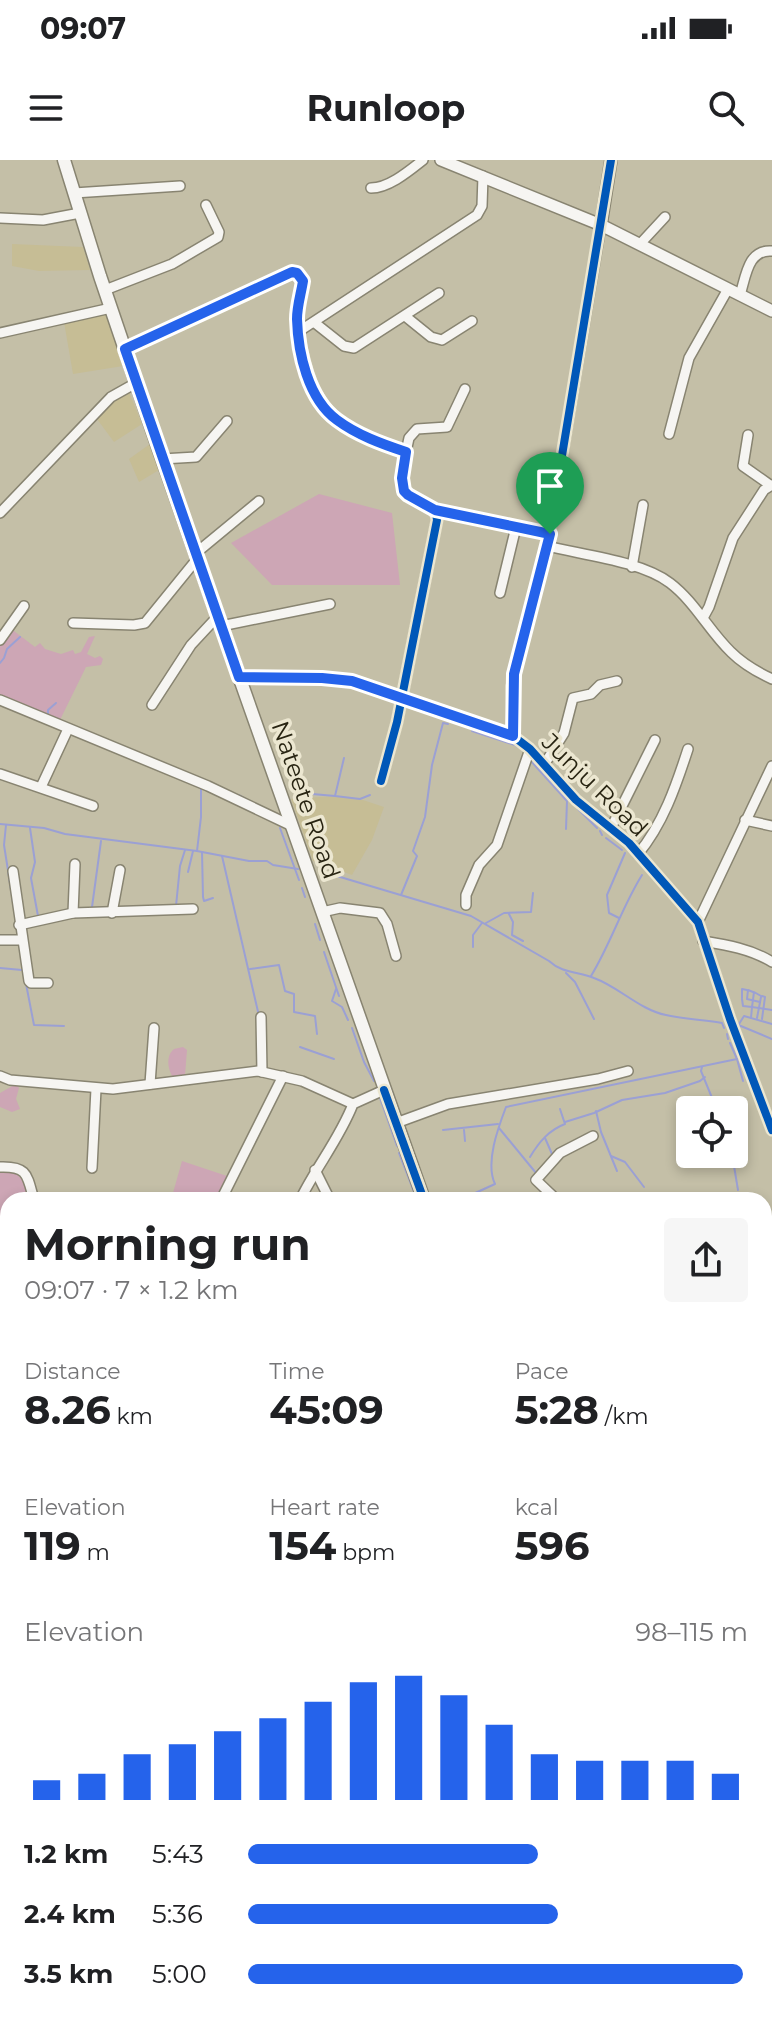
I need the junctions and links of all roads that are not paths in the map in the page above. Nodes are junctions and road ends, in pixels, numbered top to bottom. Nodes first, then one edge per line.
1 (64, 160) edge
2 (423, 160) edge
3 (441, 160) edge
4 (611, 160) edge
5 (483, 176) junction
6 (180, 186) dead end
7 (371, 188) dead end
8 (74, 193) junction
9 (206, 205) dead end
10 (80, 213) junction
11 (665, 217) dead end
12 (0, 218) edge
13 (601, 225) junction
14 (640, 244) junction
15 (772, 251) edge
16 (728, 289) junction
17 (105, 290) junction
18 (439, 293) dead end
19 (740, 295) junction
20 (111, 308) junction
21 (772, 311) edge
22 (405, 316) junction
23 (472, 321) dead end
24 (315, 323) junction
25 (298, 332) junction
26 (0, 333) edge
27 (125, 349) junction
28 (136, 383) junction
29 (465, 389) dead end
30 (227, 421) dead end
31 (669, 434) dead end
32 (748, 435) dead end
33 (406, 452) junction
34 (162, 459) junction
35 (771, 485) edge
36 (259, 501) dead end
37 (643, 505) dead end
38 (435, 510) junction
39 (0, 513) edge
40 (516, 527) junction
41 (550, 534) junction
42 (547, 546) junction
43 (196, 556) junction
44 (632, 567) junction
45 (500, 593) dead end
46 (330, 604) dead end
47 (24, 606) dead end
48 (703, 618) junction
49 (219, 621) junction
50 (73, 623) dead end
51 (0, 640) edge
52 (239, 677) junction
53 (772, 679) edge
54 (617, 681) dead end
55 (0, 700) edge
56 (400, 700) junction
57 (152, 705) dead end
58 (68, 729) junction
59 (513, 736) junction
60 (655, 740) dead end
61 (530, 749) junction
62 (688, 749) dead end
63 (544, 765) junction
64 (772, 766) edge
65 (0, 774) edge
66 (381, 781) dead end
67 (41, 787) junction
68 (93, 806) dead end
69 (745, 820) junction
70 (292, 826) junction
71 (612, 826) junction
72 (772, 826) edge
73 (638, 854) junction
74 (75, 864) dead end
75 (120, 870) dead end
76 (13, 871) dead end
77 (466, 905) dead end
78 (193, 909) dead end
79 (322, 912) junction
80 (73, 913) junction
81 (112, 913) junction
82 (698, 922) junction
83 (19, 925) junction
84 (0, 940) edge
85 (22, 940) junction
86 (703, 941) junction
87 (396, 956) dead end
88 (772, 962) edge
89 (48, 983) dead end
90 (261, 1017) dead end
91 (154, 1028) dead end
92 (628, 1071) dead end
93 (262, 1072) junction
94 (0, 1076) edge
95 (283, 1076) junction
96 (150, 1084) junction
97 (96, 1089) junction
98 (384, 1090) junction
99 (353, 1104) junction
100 (396, 1123) junction
101 (772, 1130) edge
102 (593, 1136) dead end
103 (0, 1167) edge
104 (92, 1168) dead end
105 (315, 1170) junction
106 (31, 1192) edge
107 (225, 1192) edge
108 (304, 1192) edge
109 (326, 1192) edge
110 (421, 1192) edge
111 (549, 1192) edge

1 - 8 main road, Nateete Road
2 - 7 street
3 - 5 street
4 - 13 street, Junju Road
5 - 13 street
5 - 24 street
6 - 8 street
8 - 10 main road, Nateete Road
9 - 17 street
10 - 12 street
10 - 17 main road, Nateete Road
11 - 14 street
13 - 14 street
13 - 41 street, Junju Road
14 - 16 street
15 - 19 street
16 - 19 street
16 - 31 street
17 - 20 main road, Nateete Road
18 - 22 street
19 - 21 street
20 - 26 street
20 - 27 main road, Nateete Road
22 - 23 street
22 - 24 street
24 - 25 street
25 - 27 street
25 - 33 street
27 - 28 main road, Nateete Road
28 - 34 main road, Nateete Road
28 - 39 street
29 - 33 street
30 - 34 street
32 - 35 street
33 - 38 street
34 - 43 main road, Nateete Road
35 - 48 street
36 - 43 street
37 - 44 street
38 - 40 street
38 - 56 street
40 - 41 street
40 - 45 street
41 - 42 street, Junju Road
42 - 44 street
42 - 59 street, Junju Road
43 - 49 main road, Nateete Road
43 - 50 street
44 - 48 street
46 - 49 street
47 - 51 street
48 - 53 street
49 - 52 main road, Nateete Road
49 - 57 street
52 - 56 street
52 - 70 main road, Nateete Road
54 - 63 street
55 - 58 street
56 - 59 street
56 - 66 street
58 - 67 street
58 - 70 street
59 - 61 street, Junju Road
60 - 71 street
61 - 63 street, Junju Road
61 - 77 street
62 - 73 street
63 - 71 street, Junju Road
64 - 69 street
65 - 67 street
67 - 68 street
69 - 72 street
69 - 82 street
70 - 79 main road, Nateete Road
71 - 73 street, Junju Road
73 - 82 street, Junju Road
74 - 80 street
75 - 81 street
76 - 83 street
78 - 81 street
79 - 87 street
79 - 98 main road, Nateete Road
80 - 81 street
80 - 83 street
82 - 86 street, Junju Road
83 - 85 street
84 - 85 street
85 - 89 street
86 - 88 street
86 - 101 street, Junju Road
90 - 93 street
91 - 96 street
92 - 100 street
93 - 95 street
93 - 96 street
94 - 97 street
95 - 99 street
95 - 107 street
96 - 97 street
97 - 104 street
98 - 99 street
98 - 100 main road, Nateete Road
99 - 105 street
100 - 110 main road, Nateete Road
102 - 111 street
103 - 106 street
105 - 108 street
105 - 109 street

